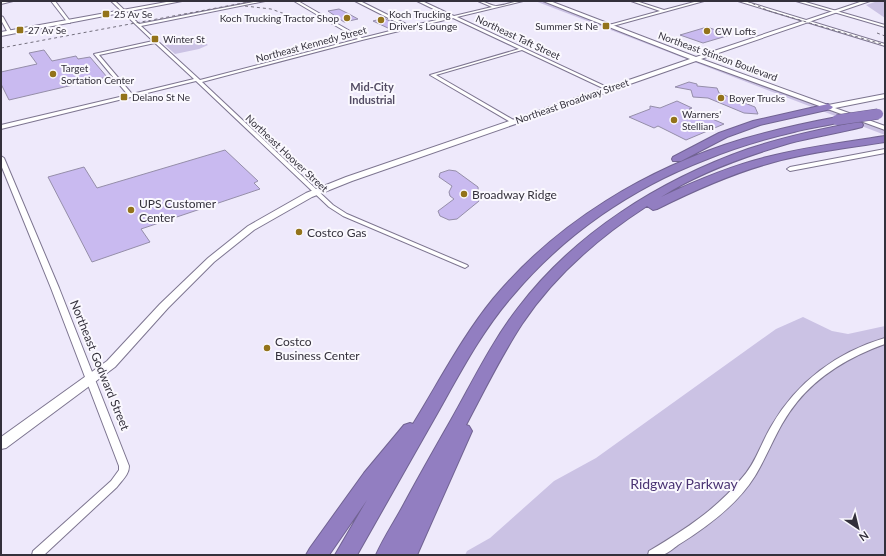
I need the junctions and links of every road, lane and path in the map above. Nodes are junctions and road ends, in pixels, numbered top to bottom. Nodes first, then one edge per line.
1 (11, 1) edge
2 (53, 1) edge
3 (113, 1) edge
4 (176, 1) edge
5 (263, 1) edge
6 (296, 1) edge
7 (357, 1) edge
8 (419, 1) edge
9 (480, 1) edge
10 (522, 1) edge
11 (545, 1) edge
12 (553, 1) edge
13 (633, 1) edge
14 (702, 1) edge
15 (740, 1) edge
16 (798, 1) edge
17 (868, 1) edge
18 (1, 3) edge
19 (496, 7) junction
20 (124, 12) junction
21 (664, 12) junction
22 (836, 12) junction
23 (1, 17) edge
24 (454, 17) junction
25 (807, 21) junction
26 (69, 22) junction
27 (613, 25) junction
28 (138, 26) junction
29 (885, 26) edge
30 (410, 28) junction
31 (10, 33) junction
32 (1, 34) edge
33 (361, 39) junction
34 (155, 42) junction
35 (885, 45) edge
36 (523, 49) junction
37 (698, 58) junction
38 (197, 81) junction
39 (609, 89) junction
40 (130, 96) junction
41 (885, 96) edge
42 (833, 106) junction
43 (883, 118) edge
44 (514, 122) junction
45 (1, 127) edge
46 (885, 128) edge
47 (885, 139) edge
48 (885, 151) edge
49 (1, 158) edge
50 (790, 169) dead end
51 (637, 187) junction
52 (316, 192) junction
53 (595, 238) junction
54 (465, 266) dead end
55 (512, 328) junction
56 (885, 341) edge
57 (91, 380) junction
58 (443, 388) junction
59 (36, 418) junction
60 (1, 437) edge
61 (1, 444) edge
62 (37, 555) edge
63 (316, 555) edge
64 (346, 555) edge
65 (387, 555) edge
66 (406, 555) edge
67 (653, 555) edge

1 - 18 street
2 - 26 street
3 - 20 street, Northeast Hoover Street
4 - 20 main road
5 - 28 street
6 - 33 street
7 - 30 street
8 - 24 street, Northeast Taft Street
9 - 19 street
10 - 19 street, Northeast Kennedy Street
11 - 27 main road, Northeast Stinson Boulevard
12 - 27 main road, Northeast Stinson Boulevard
13 - 21 street
14 - 21 street
15 - 25 street
16 - 22 street
17 - 22 main road, Northeast Broadway Street
19 - 24 street, Northeast Kennedy Street
20 - 26 main road
20 - 28 street, Northeast Hoover Street
21 - 27 street
22 - 25 main road, Northeast Broadway Street
22 - 29 street
23 - 31 street
24 - 30 street, Northeast Kennedy Street
24 - 36 street, Northeast Taft Street
25 - 35 street
25 - 37 main road, Northeast Broadway Street
26 - 31 main road
27 - 37 main road, Northeast Stinson Boulevard
28 - 34 street, Northeast Hoover Street
30 - 33 street, Northeast Kennedy Street
31 - 32 main road
33 - 38 street, Northeast Kennedy Street
34 - 38 street, Northeast Hoover Street
34 - 40 street
36 - 39 street, Northeast Taft Street
36 - 44 street
37 - 39 main road, Northeast Broadway Street
37 - 42 main road, Northeast Stinson Boulevard
37 - 42 main road, Northeast Stinson Boulevard
38 - 40 street, Northeast Kennedy Street
38 - 52 street, Northeast Hoover Street
39 - 44 main road, Northeast Broadway Street
40 - 45 street, Northeast Kennedy Street
41 - 42 main road
42 - 43 main road, Northeast Stinson Boulevard
42 - 46 main road, Northeast Stinson Boulevard
42 - 51 highway
43 - 51 highway, bridge
43 - 53 highway
44 - 52 main road, Northeast Broadway Street
47 - 53 highway
48 - 50 street
49 - 57 street, Northeast Godward Street
51 - 58 highway
52 - 54 street, Northeast Hoover Street
52 - 57 main road, Northeast Broadway Street
53 - 55 highway
55 - 65 highway
55 - 66 highway
56 - 67 street
57 - 59 main road, Northeast Broadway Street
57 - 62 street, Northeast Godward Street
58 - 63 highway
58 - 64 highway
59 - 60 main road, Northeast Broadway Street
59 - 61 main road, Northeast Broadway Street

